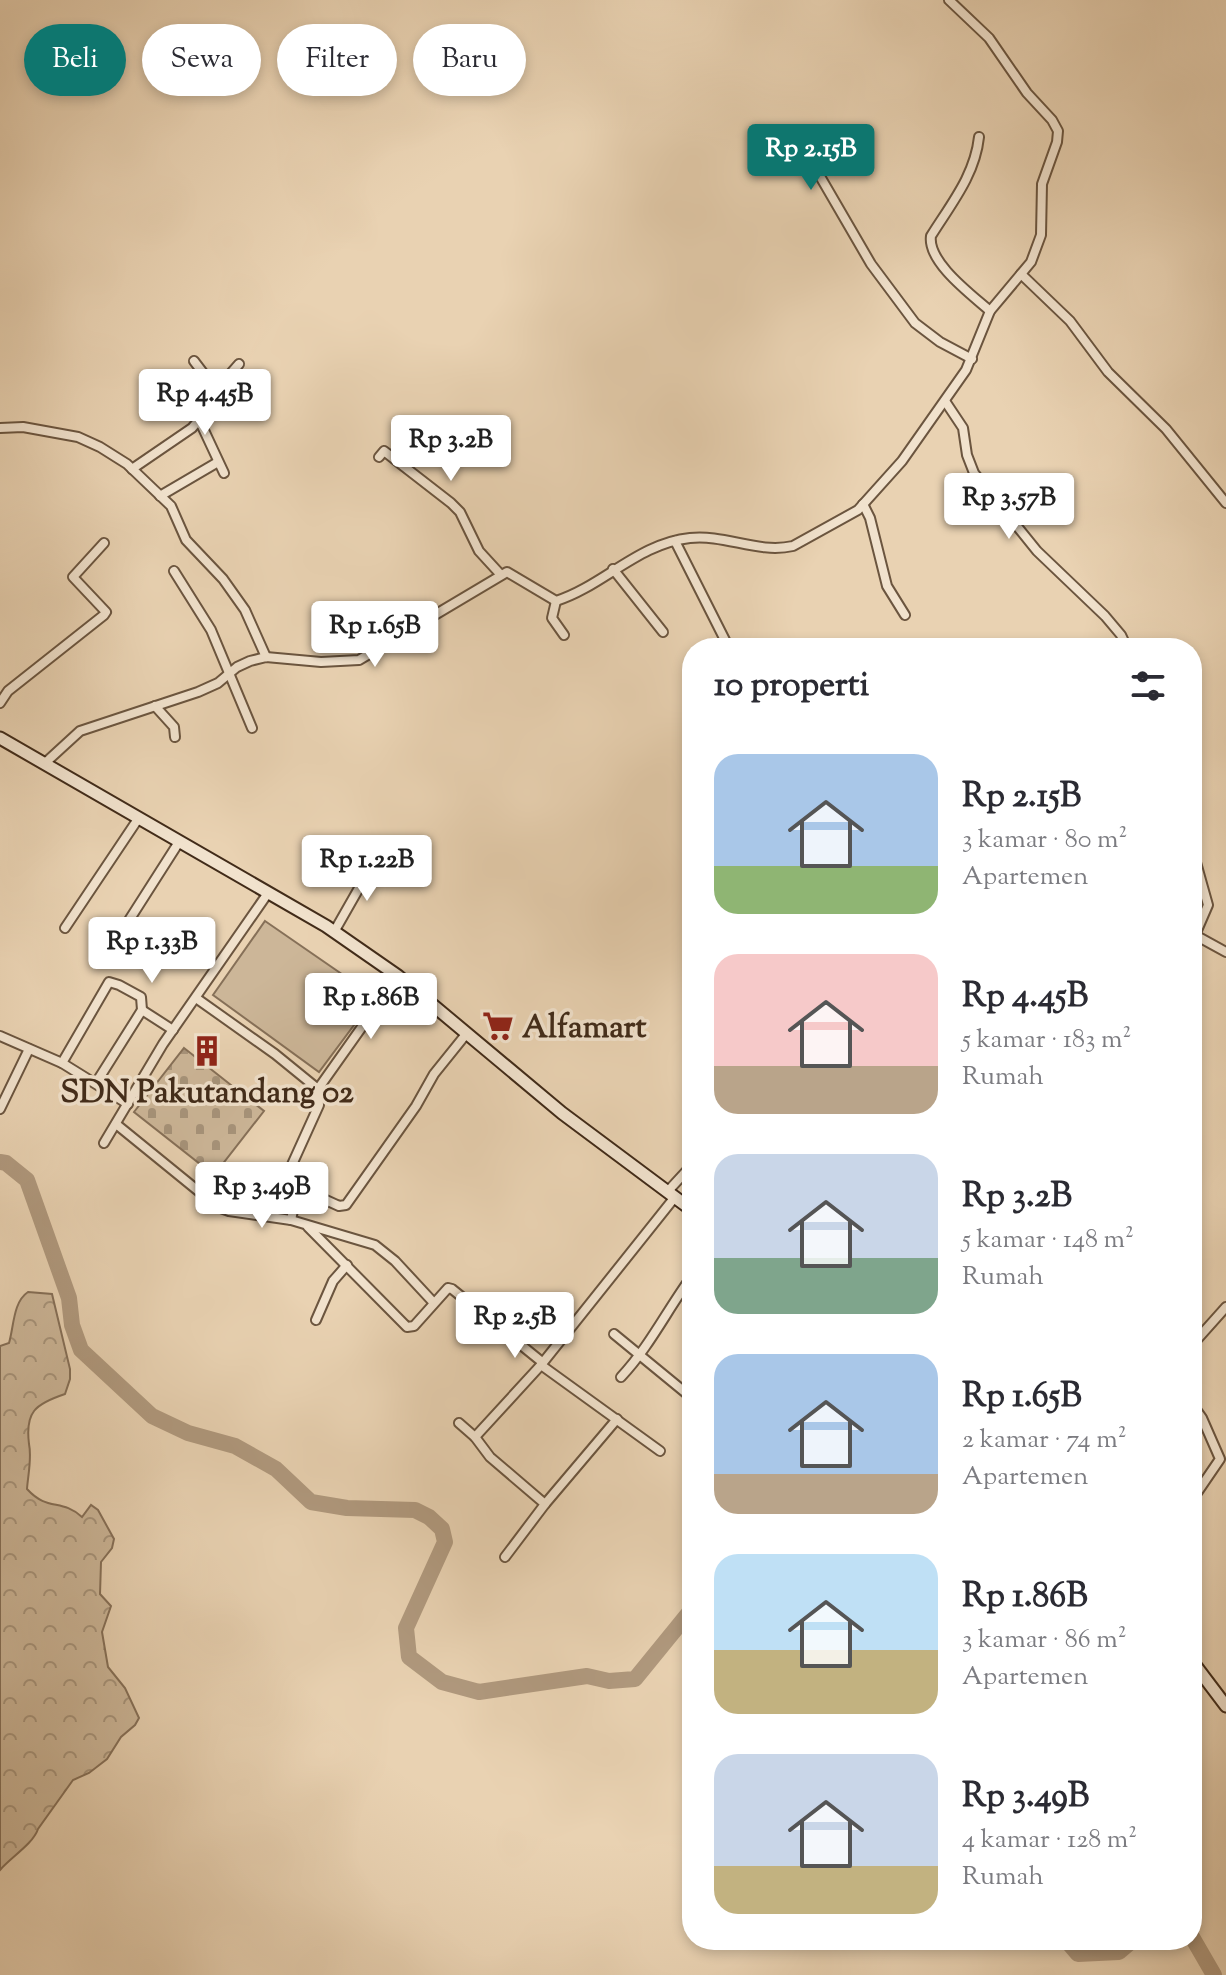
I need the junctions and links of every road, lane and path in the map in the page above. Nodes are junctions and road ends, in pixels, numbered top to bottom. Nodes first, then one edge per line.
1 (949, 0) edge
2 (979, 137) dead end
3 (803, 147) dead end
4 (1021, 274) junction
5 (990, 311) junction
6 (972, 359) junction
7 (194, 361) dead end
8 (239, 364) dead end
9 (216, 390) junction
10 (945, 401) junction
11 (198, 421) junction
12 (0, 428) edge
13 (379, 457) dead end
14 (218, 462) junction
15 (132, 469) junction
16 (224, 473) dead end
17 (160, 496) junction
18 (1226, 503) edge
19 (863, 504) junction
20 (675, 541) junction
21 (104, 543) dead end
22 (613, 569) junction
23 (174, 571) dead end
24 (501, 575) junction
25 (556, 601) junction
26 (905, 615) dead end
27 (663, 632) dead end
28 (564, 635) dead end
29 (724, 638) edge
30 (1122, 638) edge
31 (266, 657) junction
32 (231, 673) junction
33 (0, 703) edge
34 (155, 706) junction
35 (252, 728) dead end
36 (175, 737) dead end
37 (0, 738) edge
38 (44, 764) junction
39 (138, 819) junction
40 (179, 842) junction
41 (375, 860) dead end
42 (1202, 884) edge
43 (268, 893) junction
44 (1202, 919) edge
45 (65, 928) dead end
46 (334, 932) junction
47 (1202, 939) edge
48 (128, 951) dead end
49 (1226, 952) edge
50 (398, 976) junction
51 (196, 998) junction
52 (142, 1010) junction
53 (173, 1030) junction
54 (467, 1033) junction
55 (0, 1036) edge
56 (29, 1049) junction
57 (62, 1063) junction
58 (96, 1083) junction
59 (318, 1089) junction
60 (128, 1104) junction
61 (0, 1109) edge
62 (116, 1124) junction
63 (104, 1143) dead end
64 (682, 1179) edge
65 (295, 1186) junction
66 (671, 1194) junction
67 (682, 1202) edge
68 (291, 1220) junction
69 (305, 1224) junction
70 (347, 1265) junction
71 (682, 1289) edge
72 (433, 1302) junction
73 (1226, 1307) edge
74 (316, 1320) dead end
75 (614, 1334) dead end
76 (1202, 1334) edge
77 (641, 1355) junction
78 (542, 1364) junction
79 (621, 1377) dead end
80 (682, 1390) edge
81 (1202, 1418) edge
82 (617, 1419) junction
83 (459, 1423) dead end
84 (475, 1437) junction
85 (660, 1451) dead end
86 (1202, 1485) edge
87 (545, 1504) junction
88 (505, 1557) dead end
89 (1202, 1674) edge
90 (1226, 1706) edge

1 - 4 street
2 - 5 street
3 - 6 street
4 - 5 street
4 - 18 street
5 - 6 street
6 - 10 street
7 - 9 street
8 - 9 street
9 - 11 street
10 - 19 street
10 - 30 street
11 - 14 street
11 - 15 street
12 - 15 street
13 - 24 street
14 - 16 street
14 - 17 street
15 - 17 street
17 - 31 street
19 - 20 street
19 - 26 street
20 - 22 street
20 - 29 street
21 - 33 street
22 - 25 street
22 - 27 street
23 - 32 street
24 - 25 street
24 - 31 street
25 - 28 street
31 - 32 street
32 - 34 street
32 - 35 street
34 - 36 street
34 - 38 street
37 - 38 main road
38 - 39 main road
39 - 40 main road
39 - 45 street
40 - 43 main road
40 - 48 street
41 - 46 street
42 - 44 street
43 - 46 main road
43 - 51 street
46 - 50 main road
47 - 49 street
50 - 54 main road
50 - 59 street
51 - 53 street
51 - 59 street
52 - 53 street
52 - 57 street
52 - 58 street
53 - 60 street
54 - 65 street
54 - 66 main road
55 - 56 street
56 - 57 street
56 - 61 street
57 - 58 street
58 - 60 street
59 - 65 street
60 - 62 street
62 - 63 street
62 - 68 street
64 - 66 street
65 - 68 street
66 - 67 main road
66 - 78 street
68 - 69 street
69 - 70 street
69 - 72 street
70 - 72 street
70 - 74 street
71 - 77 street
72 - 78 street
73 - 76 street
75 - 77 street
77 - 79 street
77 - 80 street
78 - 82 street
78 - 84 street
81 - 86 street
82 - 85 street
82 - 87 street
83 - 84 street
84 - 87 street
87 - 88 street
89 - 90 main road

